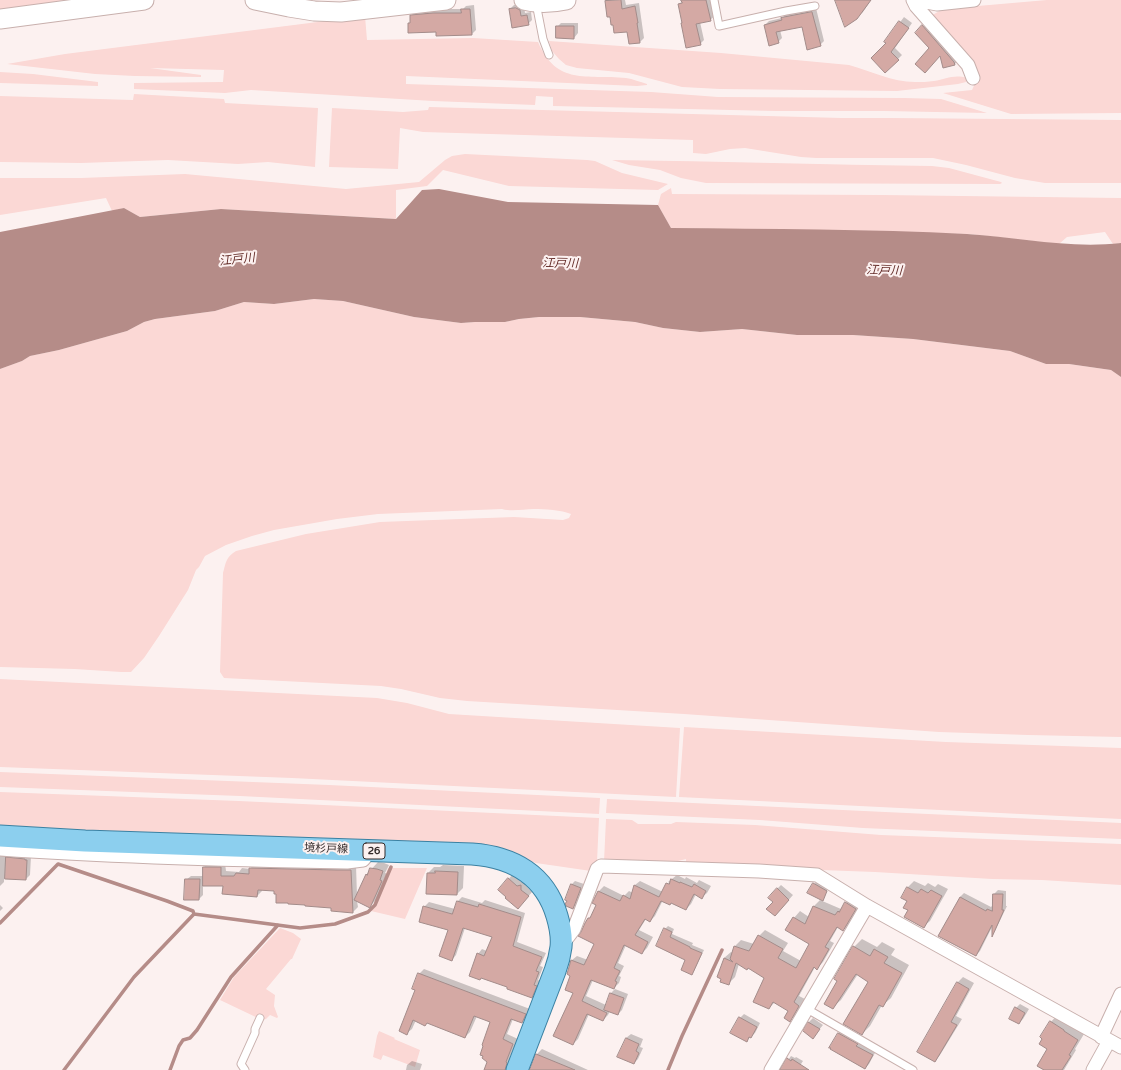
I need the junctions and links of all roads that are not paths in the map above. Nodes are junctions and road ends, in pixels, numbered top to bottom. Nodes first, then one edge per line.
1 (144, 0) edge
2 (255, 0) edge
3 (446, 0) edge
4 (566, 0) edge
5 (714, 0) edge
6 (913, 0) edge
7 (916, 0) edge
8 (974, 0) edge
9 (530, 1) edge
10 (815, 6) dead end
11 (0, 19) edge
12 (549, 55) dead end
13 (973, 78) dead end
14 (0, 836) edge
15 (0, 849) edge
16 (372, 850) junction
17 (867, 906) junction
18 (561, 946) junction
19 (1121, 994) edge
20 (807, 1009) junction
21 (260, 1018) dead end
22 (1105, 1039) junction
23 (1121, 1047) edge
24 (245, 1070) edge
25 (518, 1070) edge
26 (771, 1070) edge
27 (913, 1070) edge
28 (1093, 1070) edge

1 - 11 main road
2 - 3 main road
4 - 9 main road
5 - 10 lane
6 - 13 street
7 - 8 street
9 - 12 lane
14 - 16 main road, 境杉戸線 / 26
15 - 16 street
16 - 18 main road, 境杉戸線 / 26
17 - 18 street
17 - 20 street
17 - 22 street
18 - 25 main road, 境杉戸線 / 26
19 - 22 street
20 - 26 street
20 - 27 lane
21 - 24 lane
22 - 23 street
22 - 28 street

